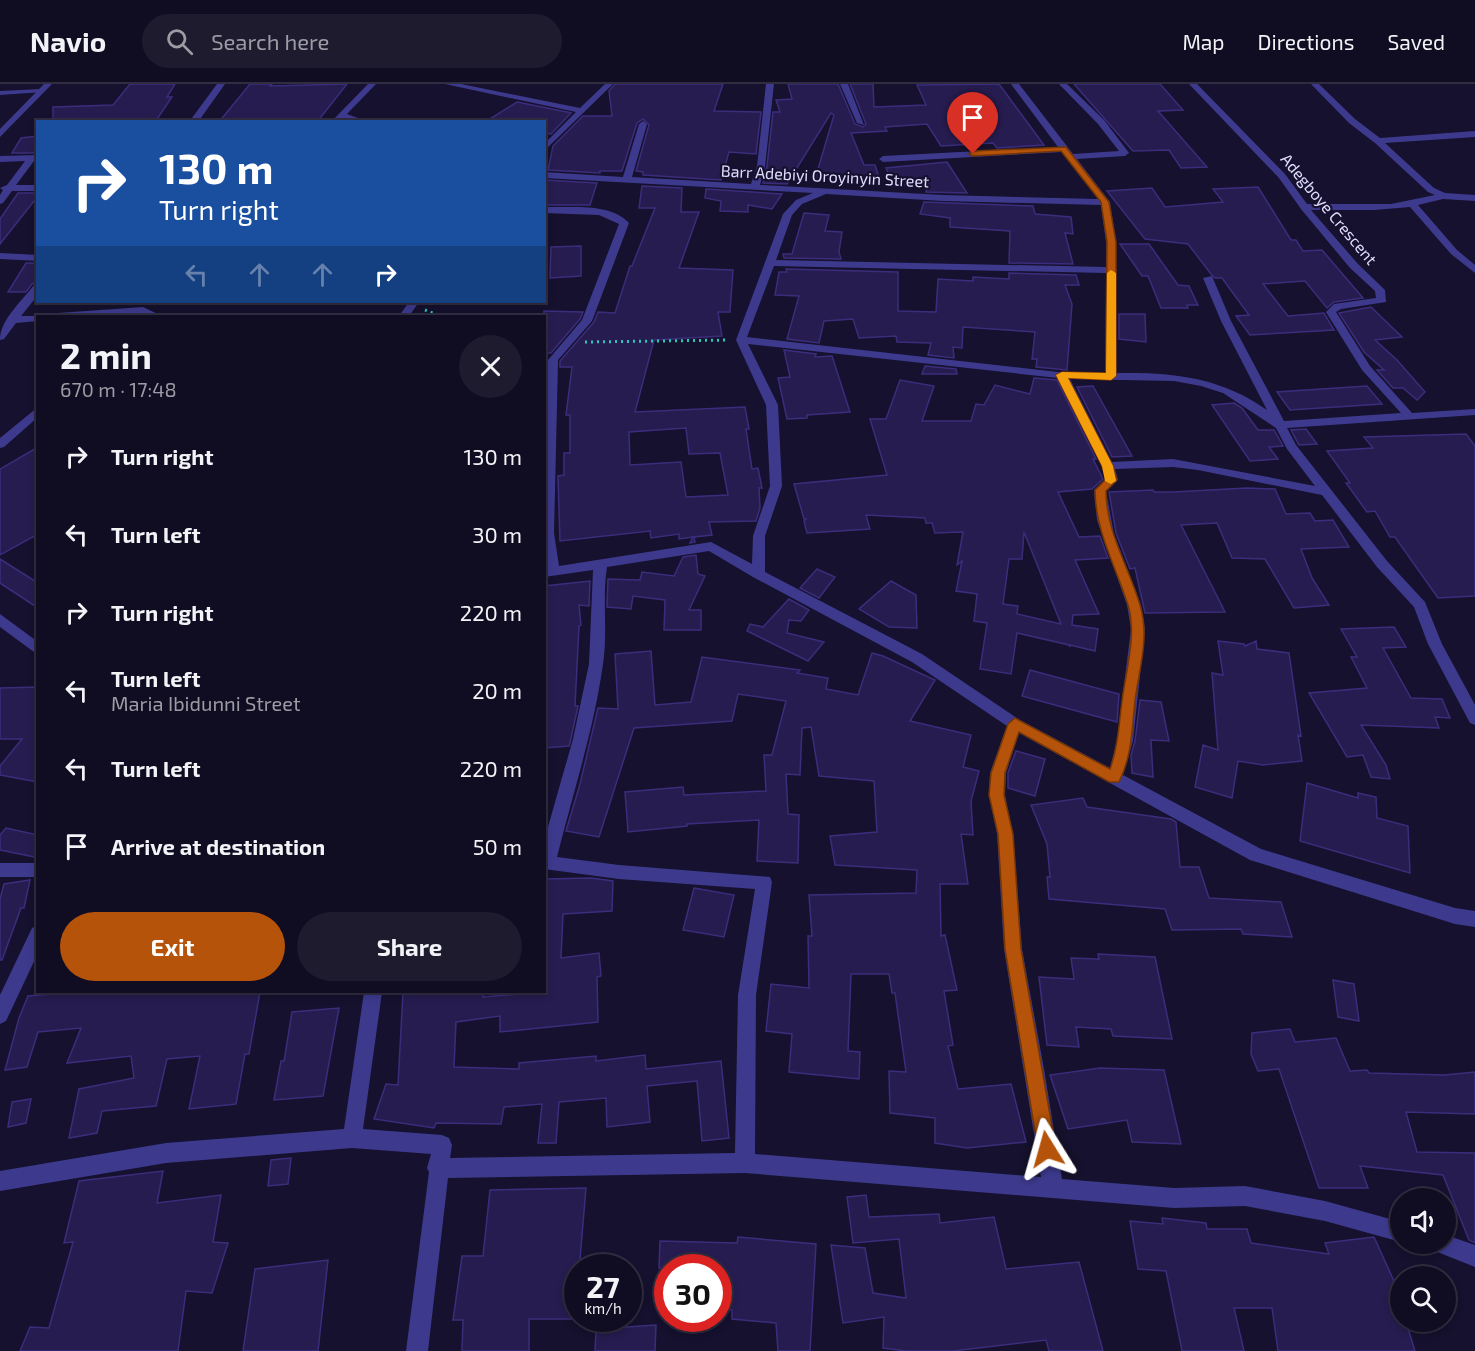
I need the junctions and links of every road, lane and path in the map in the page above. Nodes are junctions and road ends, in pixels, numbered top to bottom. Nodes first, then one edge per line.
1 (48, 84) edge
2 (221, 84) edge
3 (372, 84) edge
4 (449, 84) edge
5 (609, 84) edge
6 (770, 84) edge
7 (844, 84) edge
8 (1015, 84) edge
9 (1063, 84) edge
10 (1193, 84) edge
11 (1315, 84) edge
12 (40, 91) junction
13 (0, 93) edge
14 (582, 111) junction
15 (338, 118) edge
16 (194, 120) edge
17 (643, 123) dead end
18 (861, 123) dead end
19 (0, 134) edge
20 (1475, 134) edge
21 (1378, 141) junction
22 (546, 147) edge
23 (1066, 153) junction
24 (35, 158) edge
25 (0, 159) edge
26 (883, 159) dead end
27 (546, 175) edge
28 (627, 180) junction
29 (755, 187) junction
30 (5, 188) edge
31 (36, 188) edge
32 (828, 190) junction
33 (1443, 196) junction
34 (1475, 198) edge
35 (0, 201) edge
36 (1105, 202) junction
37 (1413, 205) junction
38 (1304, 207) junction
39 (546, 210) edge
40 (0, 256) edge
41 (36, 258) edge
42 (769, 263) junction
43 (1111, 270) junction
44 (1475, 270) edge
45 (1208, 278) dead end
46 (36, 289) edge
47 (144, 310) edge
48 (72, 315) edge
49 (36, 318) edge
50 (11, 320) junction
51 (0, 337) edge
52 (741, 340) junction
53 (570, 342) junction
54 (1062, 375) junction
55 (1111, 376) junction
56 (1475, 412) edge
57 (36, 414) edge
58 (1410, 417) junction
59 (1279, 425) junction
60 (0, 444) edge
61 (1107, 466) junction
62 (1327, 492) junction
63 (601, 563) junction
64 (549, 572) edge
65 (758, 574) junction
66 (0, 619) edge
67 (36, 648) edge
68 (1475, 718) edge
69 (1015, 724) junction
70 (1114, 778) junction
71 (546, 862) edge
72 (0, 870) edge
73 (36, 870) edge
74 (1475, 918) edge
75 (36, 937) edge
76 (373, 993) edge
77 (0, 1015) edge
78 (352, 1138) junction
79 (746, 1163) junction
80 (437, 1168) junction
81 (0, 1181) edge
82 (1053, 1188) junction
83 (1390, 1229) edge
84 (1456, 1249) edge
85 (1475, 1256) edge
86 (417, 1351) edge

1 - 12 street
2 - 16 street
3 - 15 street
4 - 14 street
5 - 14 street
6 - 29 street
7 - 18 street
8 - 23 street
9 - 23 street
10 - 38 street, Adegboye Crescent
11 - 21 street
12 - 13 lane
12 - 19 street
14 - 22 street
17 - 28 street
20 - 21 street
21 - 33 street
23 - 26 street
23 - 36 street
24 - 25 street
24 - 30 street
27 - 28 street, Barr Adebiyi Oroyinyin Street
28 - 29 street, Barr Adebiyi Oroyinyin Street
29 - 32 street, Barr Adebiyi Oroyinyin Street
30 - 31 street
30 - 35 street
32 - 36 street, Barr Adebiyi Oroyinyin Street
32 - 42 street
33 - 34 street
33 - 37 street
36 - 43 street
37 - 38 street
37 - 44 street
38 - 58 street, Adegboye Crescent
39 - 53 street
40 - 41 street
42 - 43 street
42 - 52 street
43 - 55 street
45 - 59 street
46 - 50 street
47 - 48 street
49 - 50 street
50 - 51 street
52 - 53 path
52 - 54 street
52 - 65 street
53 - 64 street
54 - 55 street
54 - 61 street
55 - 59 street
56 - 58 street
57 - 60 street
58 - 59 street
59 - 62 street
61 - 62 street
61 - 70 street
62 - 68 street
63 - 64 street
63 - 65 street
63 - 71 street
65 - 69 street
66 - 67 street
69 - 70 street
69 - 82 street
70 - 74 street
71 - 79 street
72 - 73 street
75 - 77 street
76 - 78 street
78 - 80 street
78 - 81 street
79 - 80 street
79 - 82 street
80 - 86 street
82 - 83 street
84 - 85 street

